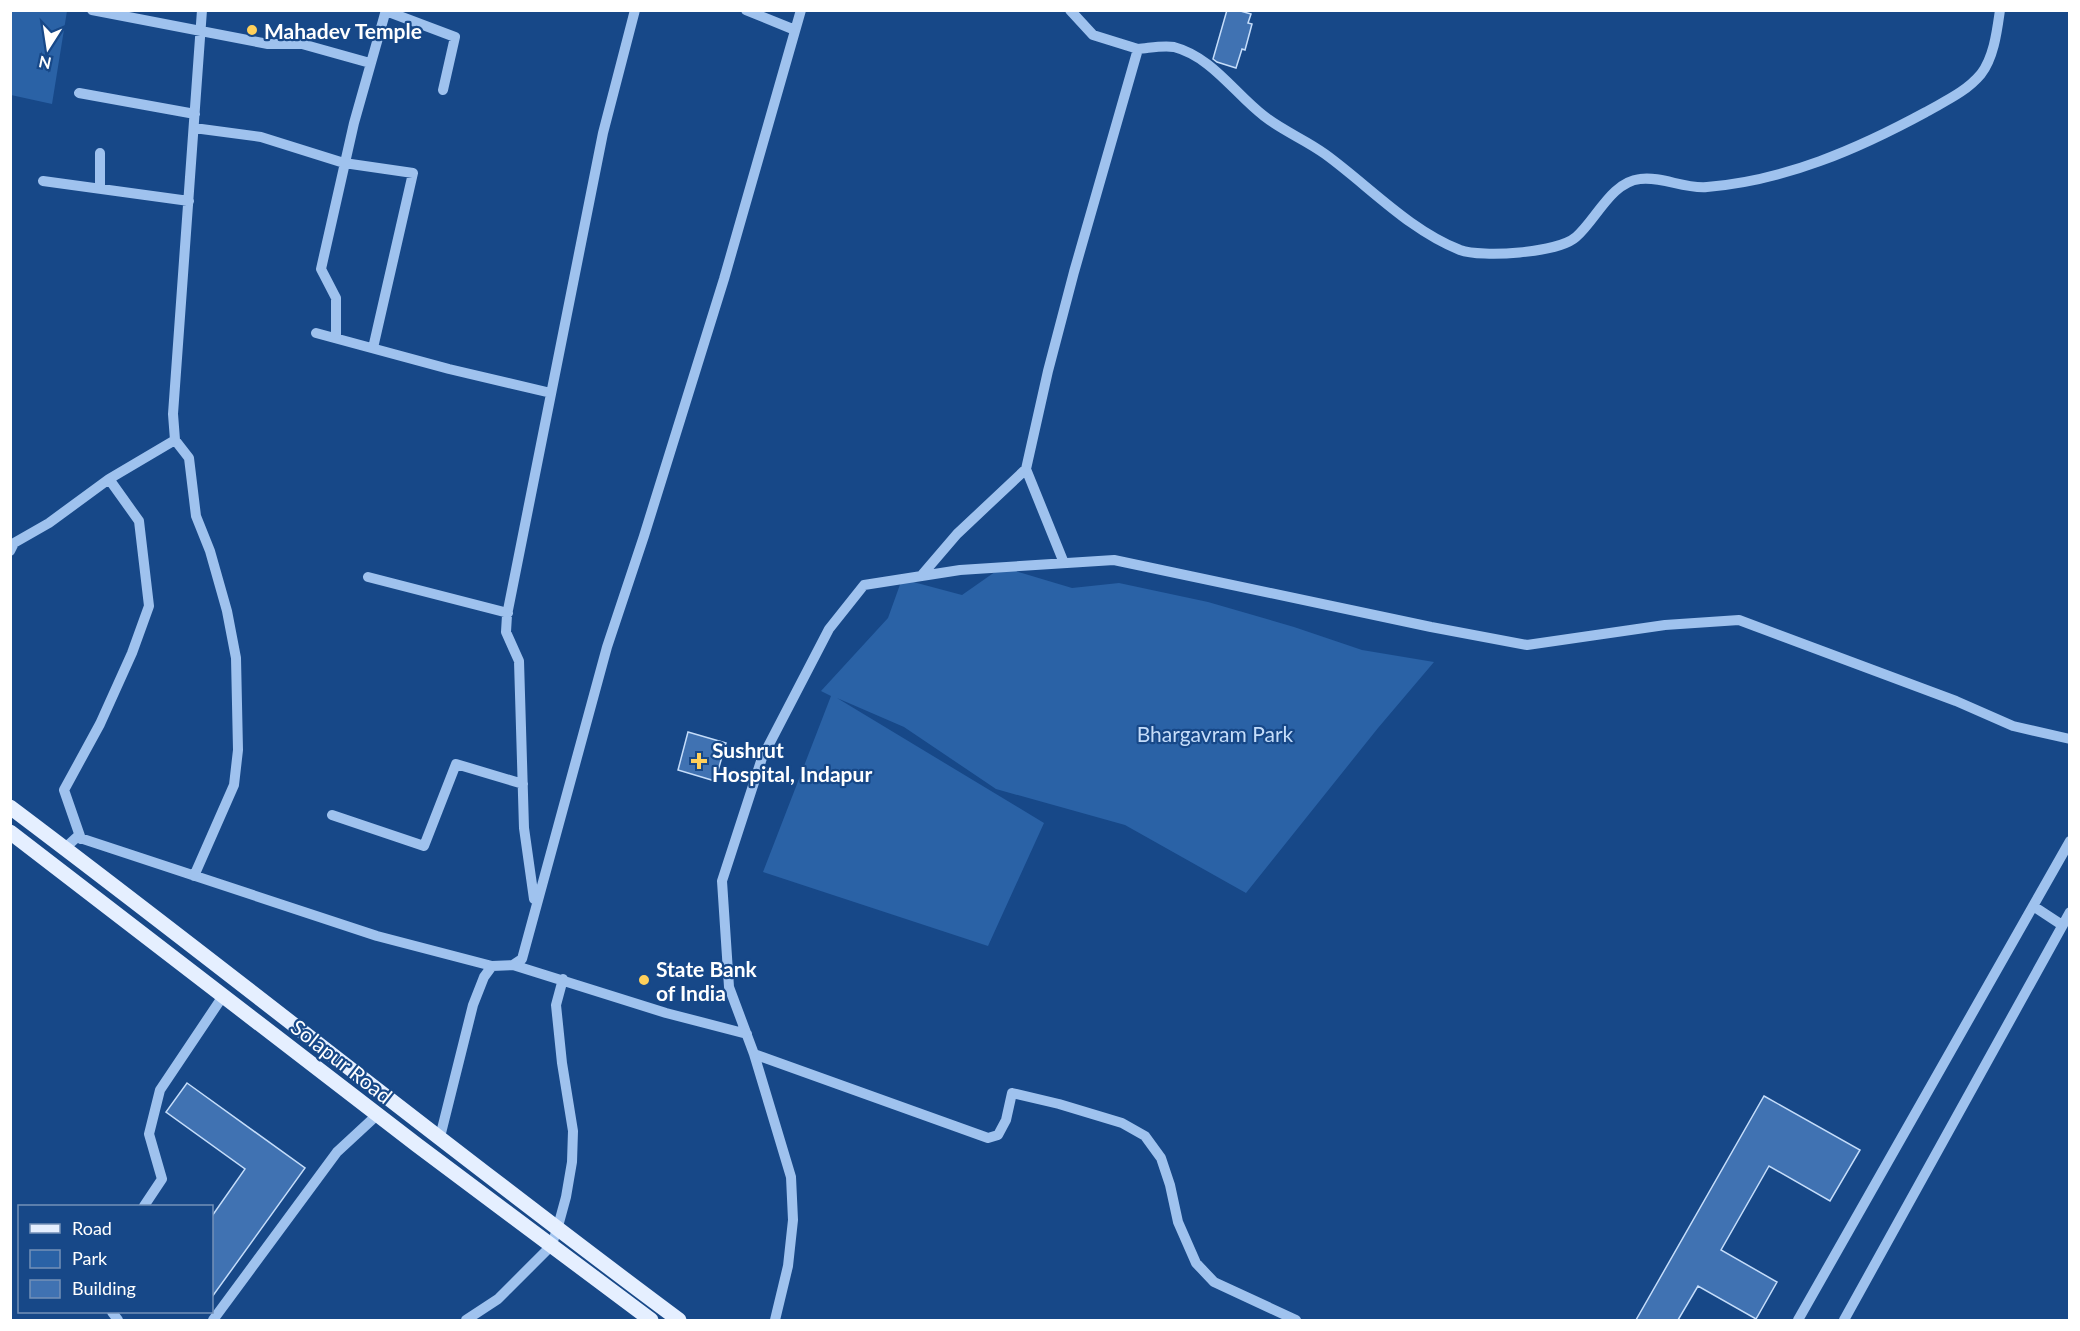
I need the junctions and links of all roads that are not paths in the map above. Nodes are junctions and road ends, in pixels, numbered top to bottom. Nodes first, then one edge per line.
1 (92, 10) edge
2 (202, 10) edge
3 (635, 10) edge
4 (746, 10) edge
5 (801, 10) edge
6 (1070, 10) edge
7 (2000, 10) edge
8 (386, 11) edge
9 (795, 30) junction
10 (201, 31) junction
11 (1138, 49) junction
12 (370, 63) junction
13 (443, 90) dead end
14 (79, 93) dead end
15 (195, 114) junction
16 (194, 128) junction
17 (100, 153) dead end
18 (344, 163) junction
19 (43, 181) dead end
20 (100, 188) junction
21 (189, 201) junction
22 (316, 333) dead end
23 (336, 338) junction
24 (373, 348) junction
25 (551, 393) junction
26 (175, 440) junction
27 (1026, 469) junction
28 (109, 479) junction
29 (10, 551) edge
30 (1064, 563) junction
31 (921, 576) junction
32 (369, 577) dead end
33 (508, 613) junction
34 (2070, 739) edge
35 (523, 784) junction
36 (10, 807) edge
37 (332, 815) dead end
38 (10, 832) edge
39 (81, 838) junction
40 (2070, 841) edge
41 (64, 849) junction
42 (194, 876) junction
43 (535, 906) junction
44 (2033, 906) junction
45 (2070, 912) edge
46 (2062, 926) junction
47 (513, 965) junction
48 (492, 966) junction
49 (234, 978) junction
50 (563, 979) junction
51 (223, 996) junction
52 (747, 1034) junction
53 (754, 1054) junction
54 (390, 1098) junction
55 (377, 1115) junction
56 (440, 1137) junction
57 (145, 1205) edge
58 (558, 1230) junction
59 (551, 1246) junction
60 (213, 1320) edge
61 (466, 1320) edge
62 (651, 1320) edge
63 (679, 1320) edge
64 (775, 1320) edge
65 (1296, 1320) edge
66 (1798, 1320) edge
67 (1844, 1320) edge

1 - 10 street
2 - 10 street
3 - 25 street
4 - 9 street
5 - 9 street
6 - 11 street
7 - 11 street
8 - 12 street
8 - 13 street
9 - 43 street
10 - 12 street
10 - 15 street
11 - 27 street
12 - 18 street
14 - 15 street
15 - 16 street
16 - 18 street
16 - 21 street
17 - 20 street
18 - 23 street
18 - 24 street
19 - 20 street
20 - 21 street
21 - 26 street
22 - 23 street
23 - 24 street
24 - 25 street
25 - 33 street
26 - 28 street
26 - 42 street
27 - 30 street
27 - 31 street
28 - 29 street
28 - 39 street
30 - 31 street
30 - 34 street
31 - 52 street
32 - 33 street
33 - 35 street
35 - 37 street
35 - 43 street
36 - 41 main road
38 - 51 main road, Solapur Road
39 - 41 street
39 - 42 street
40 - 44 street
41 - 49 main road
42 - 48 street
43 - 47 street
44 - 46 street
44 - 66 street
45 - 46 street
46 - 67 street
47 - 48 street
47 - 50 street
48 - 56 street
49 - 51 main road
49 - 54 main road
50 - 52 street
50 - 58 street
51 - 55 main road, Solapur Road
51 - 57 street
52 - 53 street
53 - 64 street
53 - 65 street
54 - 55 main road
54 - 56 main road
55 - 59 main road, Solapur Road
55 - 60 street
56 - 58 main road
58 - 59 street
58 - 63 main road
59 - 61 street
59 - 62 main road, Solapur Road

